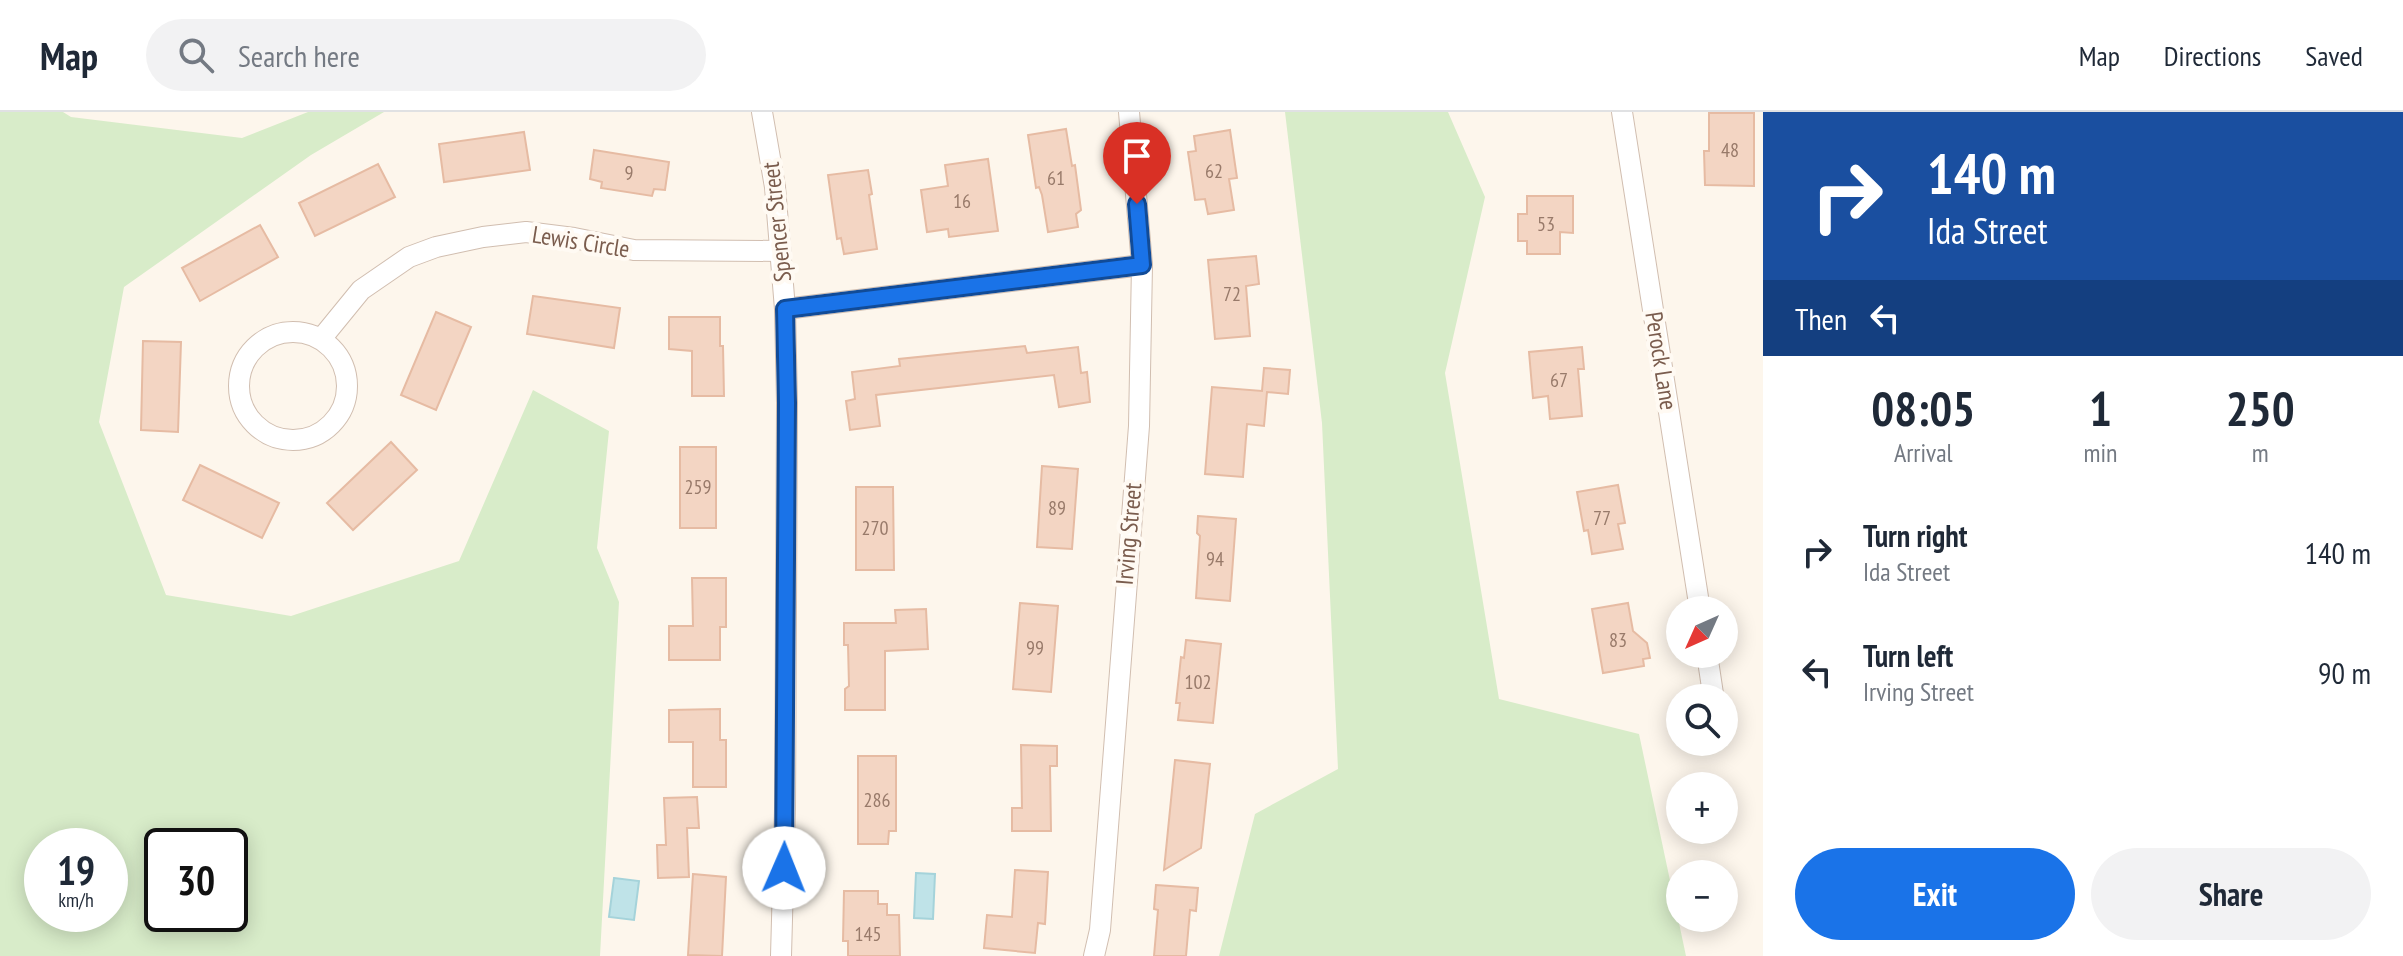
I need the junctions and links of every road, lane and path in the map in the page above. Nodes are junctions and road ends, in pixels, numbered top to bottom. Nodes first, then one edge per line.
1 (762, 112) edge
2 (1129, 112) edge
3 (1622, 112) edge
4 (781, 251) junction
5 (1142, 265) junction
6 (785, 309) junction
7 (321, 339) junction
8 (1698, 596) edge
9 (781, 956) edge
10 (1094, 956) edge

1 - 4 street, Spencer Street
2 - 5 street, Irving Street
3 - 8 street, Perock Lane
4 - 6 street, Spencer Street
4 - 7 street, Lewis Circle
5 - 6 street
5 - 10 street, Irving Street
6 - 9 street, Spencer Street
7 - 7 street

